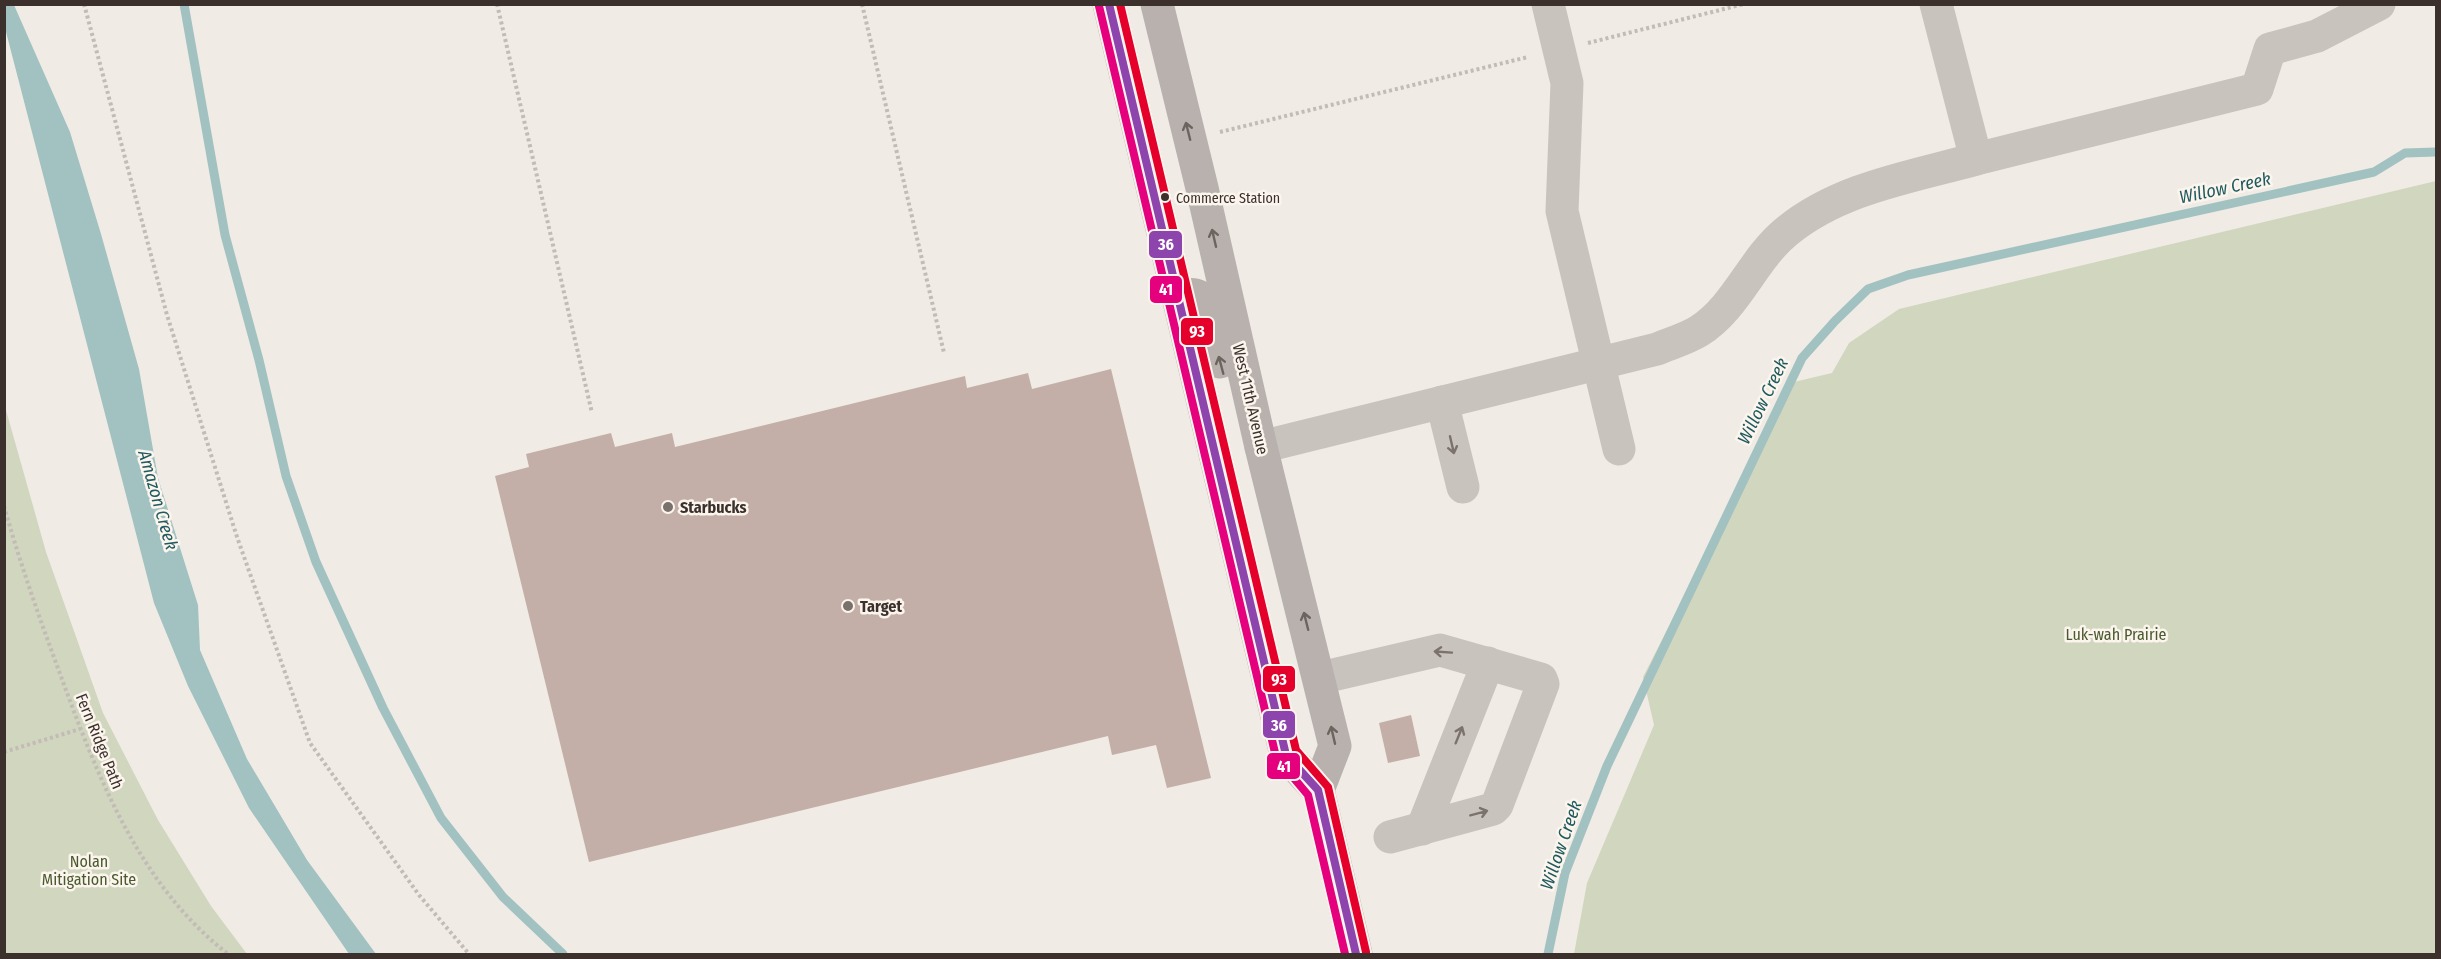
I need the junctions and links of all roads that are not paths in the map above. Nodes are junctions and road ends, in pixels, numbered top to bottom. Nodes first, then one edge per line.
1 (1109, 4) edge
2 (1157, 4) edge
3 (1548, 4) edge
4 (1936, 4) edge
5 (2379, 4) edge
6 (1976, 159) junction
7 (1179, 296) junction
8 (1599, 363) junction
9 (1442, 402) junction
10 (1253, 410) junction
11 (1261, 447) junction
12 (1619, 449) dead end
13 (1463, 487) dead end
14 (1488, 663) junction
15 (1320, 678) junction
16 (1318, 790) junction
17 (1422, 829) junction
18 (1390, 837) dead end
19 (1356, 954) edge

1 - 7 main road
10 -> 2 main road, West 11th Avenue
3 - 8 lane
4 - 6 lane
5 - 6 lane
6 - 8 lane
10 -> 7 main road
7 - 16 main road
8 - 9 lane
8 - 12 lane
9 - 11 lane
9 -> 13 lane
10 - 11 main road, West 11th Avenue
15 -> 11 main road, West 11th Avenue
14 -> 15 lane
17 -> 14 lane
17 -> 14 lane
16 -> 15 main road, West 11th Avenue
16 - 19 main road
17 - 18 lane

